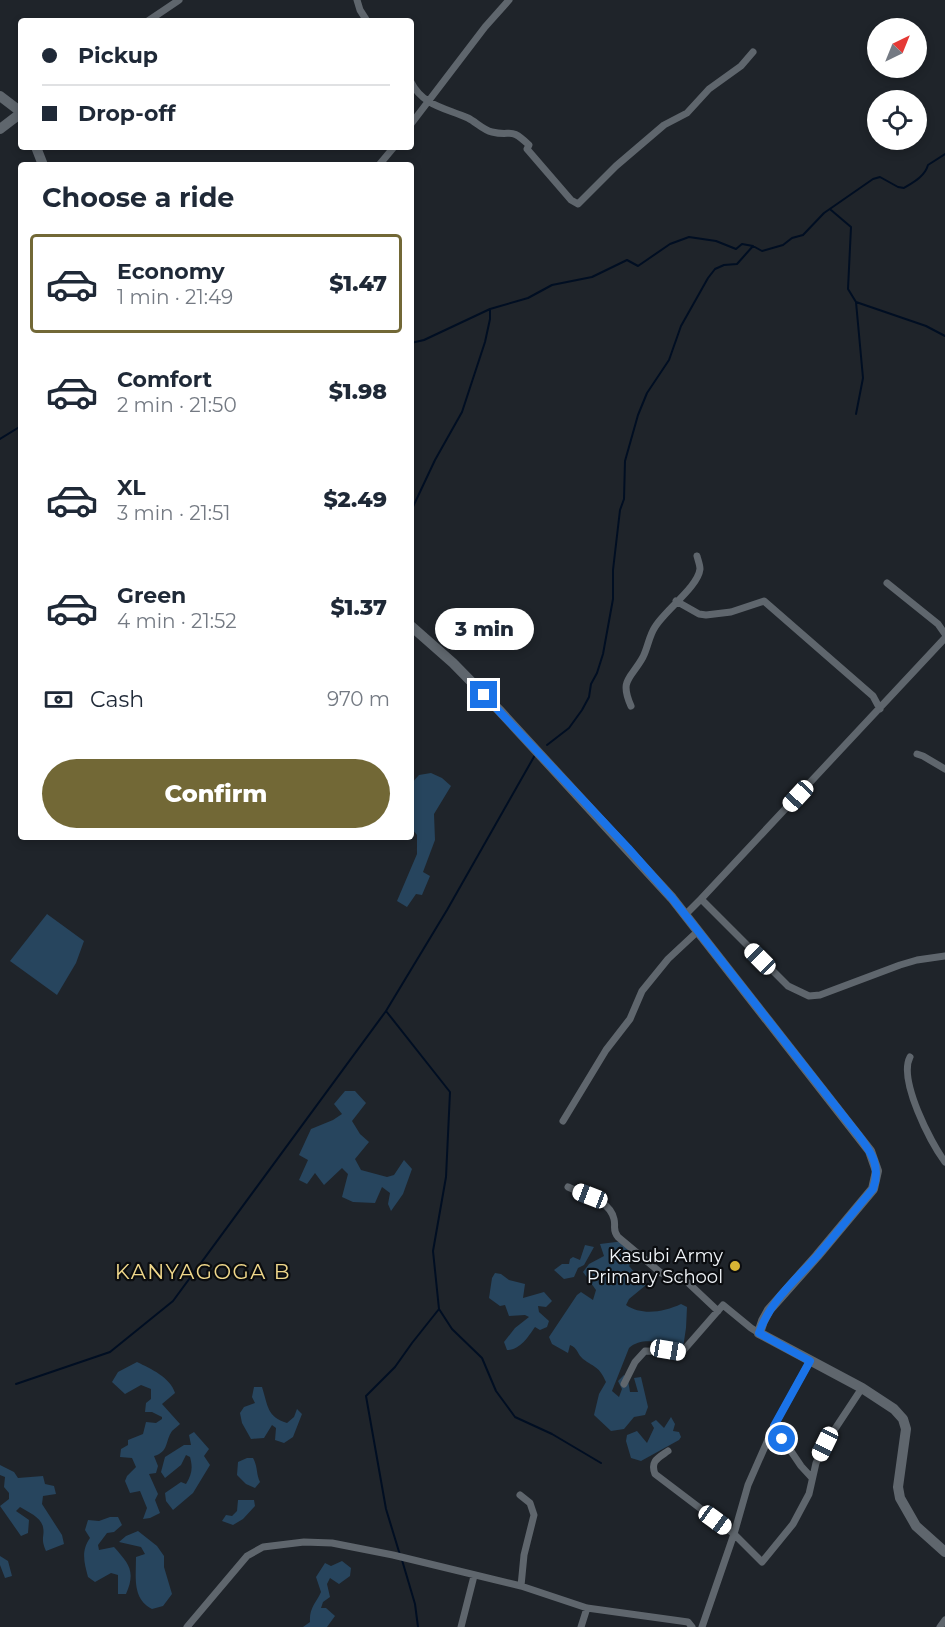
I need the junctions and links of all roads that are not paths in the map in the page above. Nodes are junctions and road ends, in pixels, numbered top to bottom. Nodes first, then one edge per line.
1 (179, 0) edge
2 (357, 0) edge
3 (509, 0) edge
4 (152, 18) edge
5 (365, 18) edge
6 (753, 51) dead end
7 (414, 88) edge
8 (0, 96) edge
9 (427, 102) junction
10 (18, 110) edge
11 (18, 114) edge
12 (414, 120) edge
13 (0, 129) edge
14 (392, 150) edge
15 (382, 162) edge
16 (697, 556) dead end
17 (887, 584) dead end
18 (676, 601) junction
19 (414, 629) edge
20 (945, 636) edge
21 (631, 706) dead end
22 (880, 709) junction
23 (916, 754) dead end
24 (945, 769) edge
25 (700, 899) junction
26 (685, 915) junction
27 (698, 931) junction
28 (945, 956) edge
29 (910, 1058) dead end
30 (562, 1121) dead end
31 (945, 1162) edge
32 (568, 1187) dead end
33 (718, 1311) junction
34 (759, 1333) junction
35 (810, 1361) junction
36 (624, 1384) dead end
37 (862, 1388) junction
38 (774, 1426) junction
39 (668, 1451) dead end
40 (812, 1478) junction
41 (520, 1495) dead end
42 (734, 1534) junction
43 (945, 1552) edge
44 (474, 1576) junction
45 (521, 1586) junction
46 (587, 1608) junction
47 (945, 1620) edge
48 (690, 1625) edge
49 (703, 1625) edge
50 (186, 1627) edge
51 (461, 1627) edge
52 (581, 1627) edge
53 (940, 1627) edge

1 - 4 street
2 - 5 street
3 - 9 street
6 - 9 street
7 - 9 street
8 - 10 street
9 - 12 street
11 - 13 street
14 - 15 street
16 - 18 street
17 - 20 street
18 - 21 street
18 - 22 street
19 - 26 street
20 - 22 street
22 - 25 street
23 - 24 street
25 - 26 street
25 - 28 street
26 - 27 street
27 - 30 street
27 - 34 street
29 - 31 street
32 - 33 street
33 - 34 street
33 - 36 street
34 - 35 street
35 - 37 street
35 - 38 street
37 - 40 street
37 - 43 street
38 - 40 street
38 - 42 street
39 - 42 street
40 - 42 street
41 - 45 street
42 - 49 street
44 - 45 street
44 - 50 street
44 - 51 street
45 - 46 street
46 - 48 street
46 - 52 street
47 - 53 street
48 - 49 street

